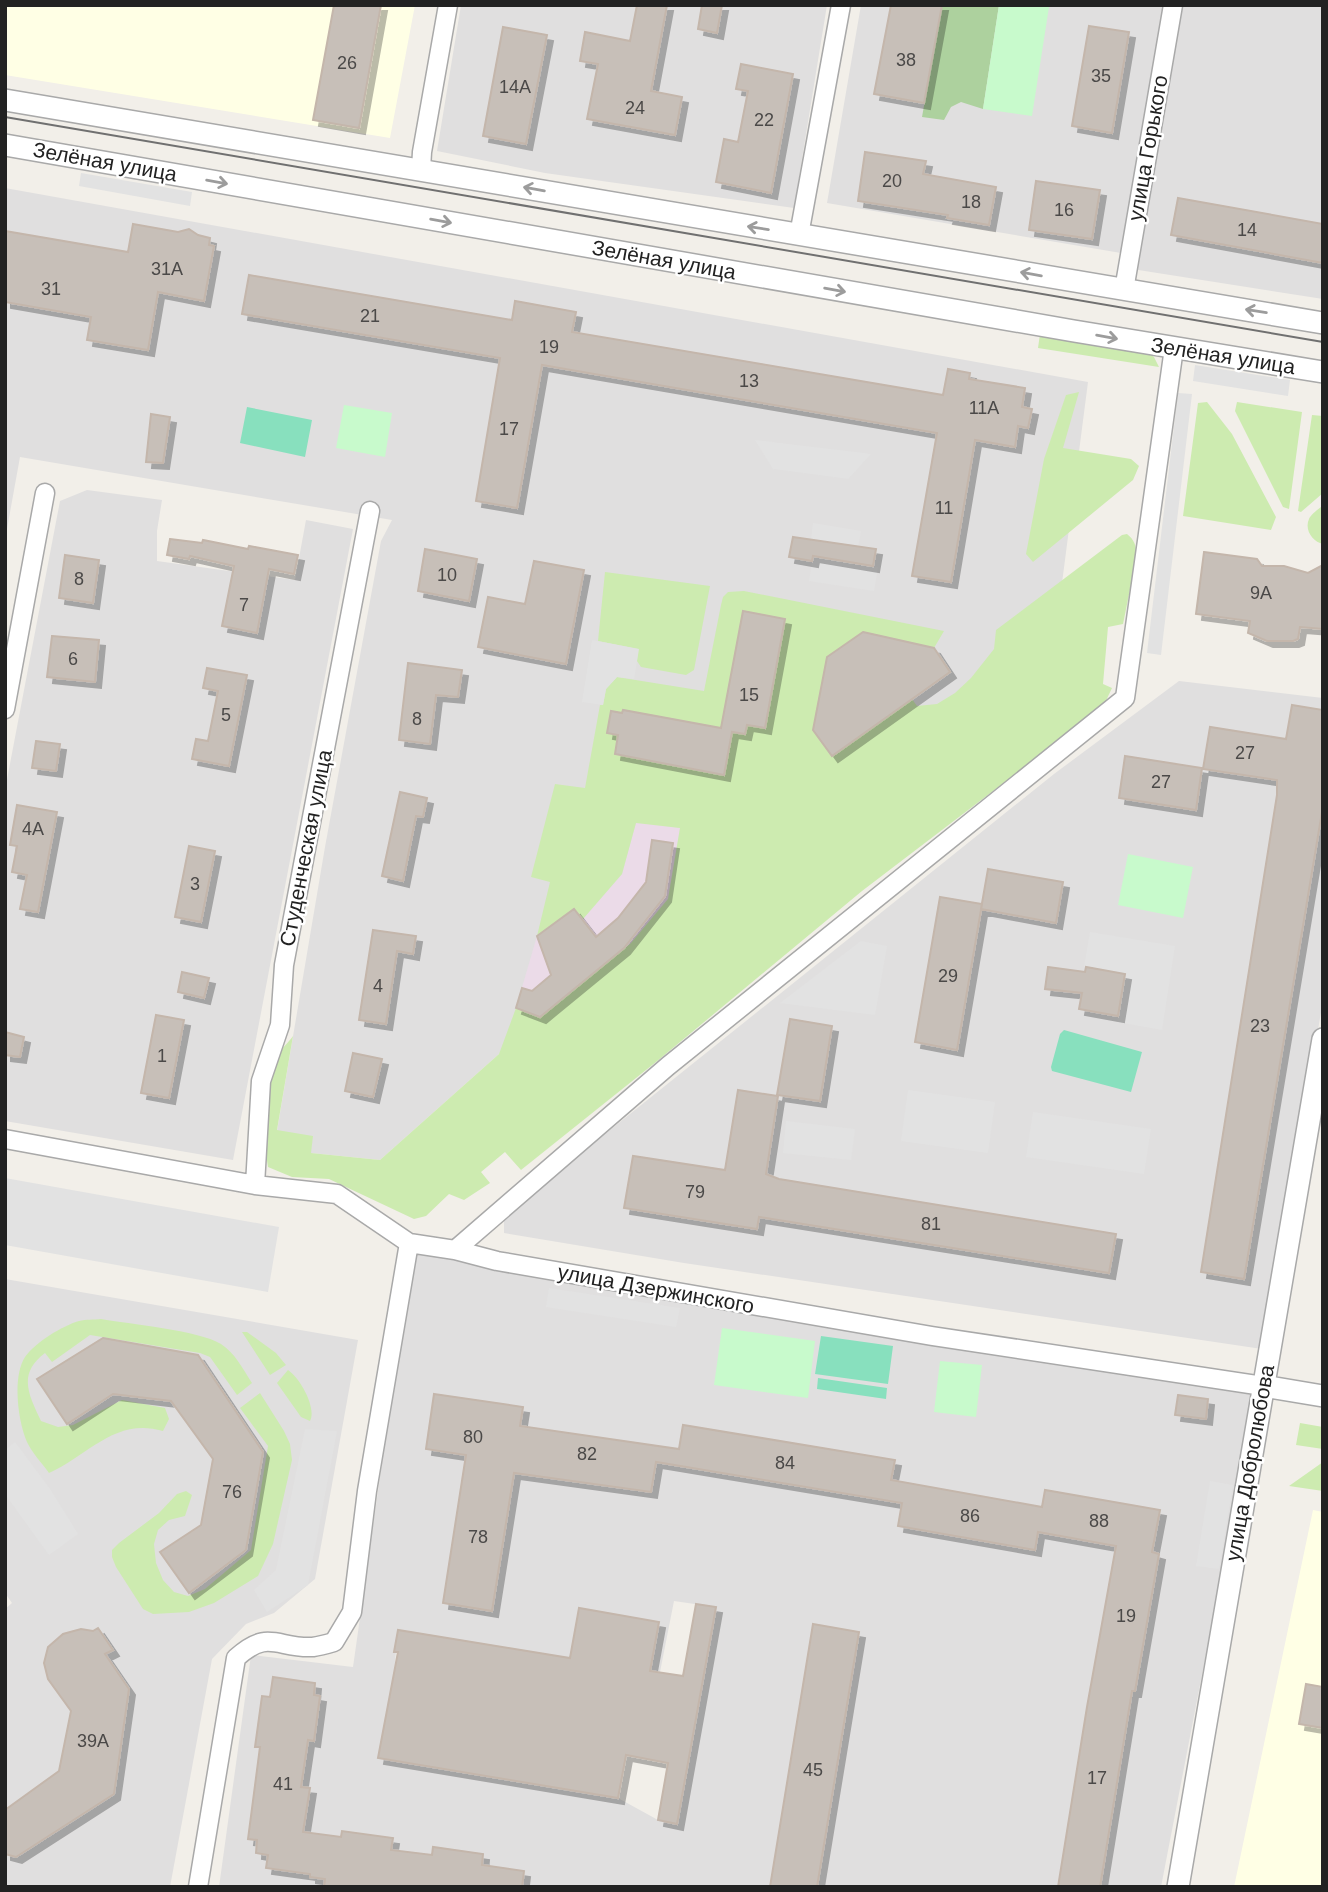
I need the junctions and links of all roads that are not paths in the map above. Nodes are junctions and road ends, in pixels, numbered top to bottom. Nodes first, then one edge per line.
1 (448, 5) edge
2 (841, 5) edge
3 (1173, 5) edge
4 (5, 100) edge
5 (5, 145) edge
6 (421, 169) junction
7 (799, 235) junction
8 (1124, 290) junction
9 (1323, 323) edge
10 (1174, 348) junction
11 (1323, 372) edge
12 (46, 493) dead end
13 (370, 511) dead end
14 (5, 709) edge
15 (1323, 1039) edge
16 (5, 1139) edge
17 (255, 1185) junction
18 (409, 1243) junction
19 (455, 1250) junction
20 (1263, 1386) junction
21 (1323, 1396) edge
22 (198, 1887) edge
23 (1178, 1887) edge

1 - 6 street
2 - 7 street
3 - 8 street, улица Горького
4 - 6 street
5 -> 10 street, Зелёная улица
7 -> 6 street
8 -> 7 street
9 -> 8 street
10 - 11 street, Зелёная улица
10 - 19 street
12 - 14 street
13 - 17 street, Студенческая улица
15 - 20 street, улица Добролюбова
16 - 17 street, улица Дзержинского
17 - 18 street, улица Дзержинского
18 - 19 street, улица Дзержинского
18 - 22 street
19 - 20 street, улица Дзержинского
20 - 21 street, улица Дзержинского
20 - 23 street, улица Добролюбова

